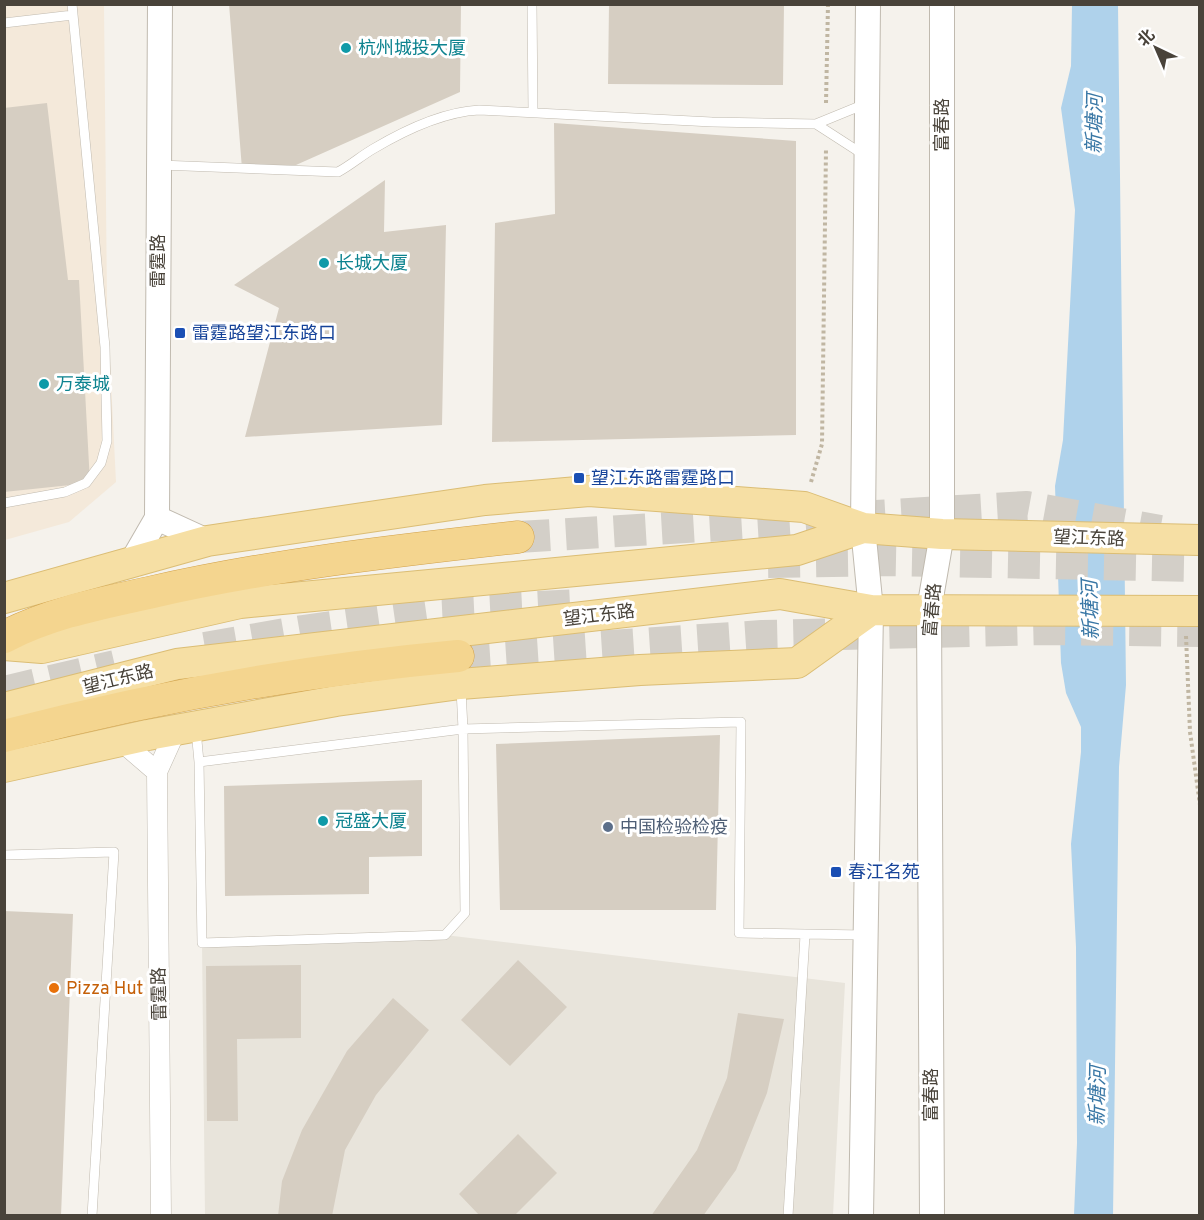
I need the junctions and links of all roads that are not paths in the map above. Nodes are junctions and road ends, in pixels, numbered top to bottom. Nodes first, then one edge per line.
1 (72, 4) edge
2 (160, 4) edge
3 (532, 4) edge
4 (868, 4) edge
5 (942, 4) edge
6 (73, 15) junction
7 (4, 23) edge
8 (867, 104) junction
9 (533, 112) junction
10 (816, 124) junction
11 (867, 157) junction
12 (158, 165) junction
13 (4, 503) edge
14 (157, 518) junction
15 (864, 528) junction
16 (942, 534) junction
17 (518, 537) tunnel mouth
18 (1200, 540) edge
19 (207, 541) junction
20 (131, 563) junction
21 (4, 598) edge
22 (929, 609) junction
23 (871, 610) junction
24 (1189, 610) edge
25 (4, 637) edge
26 (4, 645) edge
27 (459, 670) junction
28 (4, 708) edge
29 (186, 728) junction
30 (463, 729) junction
31 (4, 736) edge
32 (122, 741) junction
33 (199, 762) junction
34 (4, 767) edge
35 (157, 772) junction
36 (4, 855) edge
37 (805, 935) junction
38 (864, 935) junction
39 (92, 1215) edge
40 (161, 1215) edge
41 (788, 1215) edge
42 (861, 1215) edge
43 (932, 1215) edge

1 - 6 lane
2 - 12 street, 雷霆路
3 - 9 lane
4 - 8 street
5 - 16 street, 富春路
6 - 7 lane
6 - 13 lane
8 - 10 lane
8 - 11 street
9 - 10 lane
9 - 12 lane
10 - 11 lane
11 - 15 street
12 - 14 street, 雷霆路
14 - 19 street
14 - 20 street, 雷霆路
15 - 16 main road, 望江东路
15 - 19 main road
15 - 23 street
15 - 26 main road
16 - 18 main road, 望江东路
16 - 22 street, 富春路
17 - 25 highway
19 - 20 main road
20 - 21 main road
22 - 23 main road, 望江东路
22 - 24 main road, 望江东路
22 - 43 street, 富春路
23 - 27 main road
23 - 28 main road, 望江东路
23 - 38 street
27 - 29 main road
27 - 30 lane
27 - 31 highway
29 - 32 main road
29 - 33 lane
29 - 35 street, 雷霆路
30 - 33 lane
30 - 33 lane
30 - 37 lane
32 - 34 main road
32 - 35 street
35 - 40 street, 雷霆路
36 - 39 lane
37 - 38 lane
37 - 41 lane
38 - 42 street

